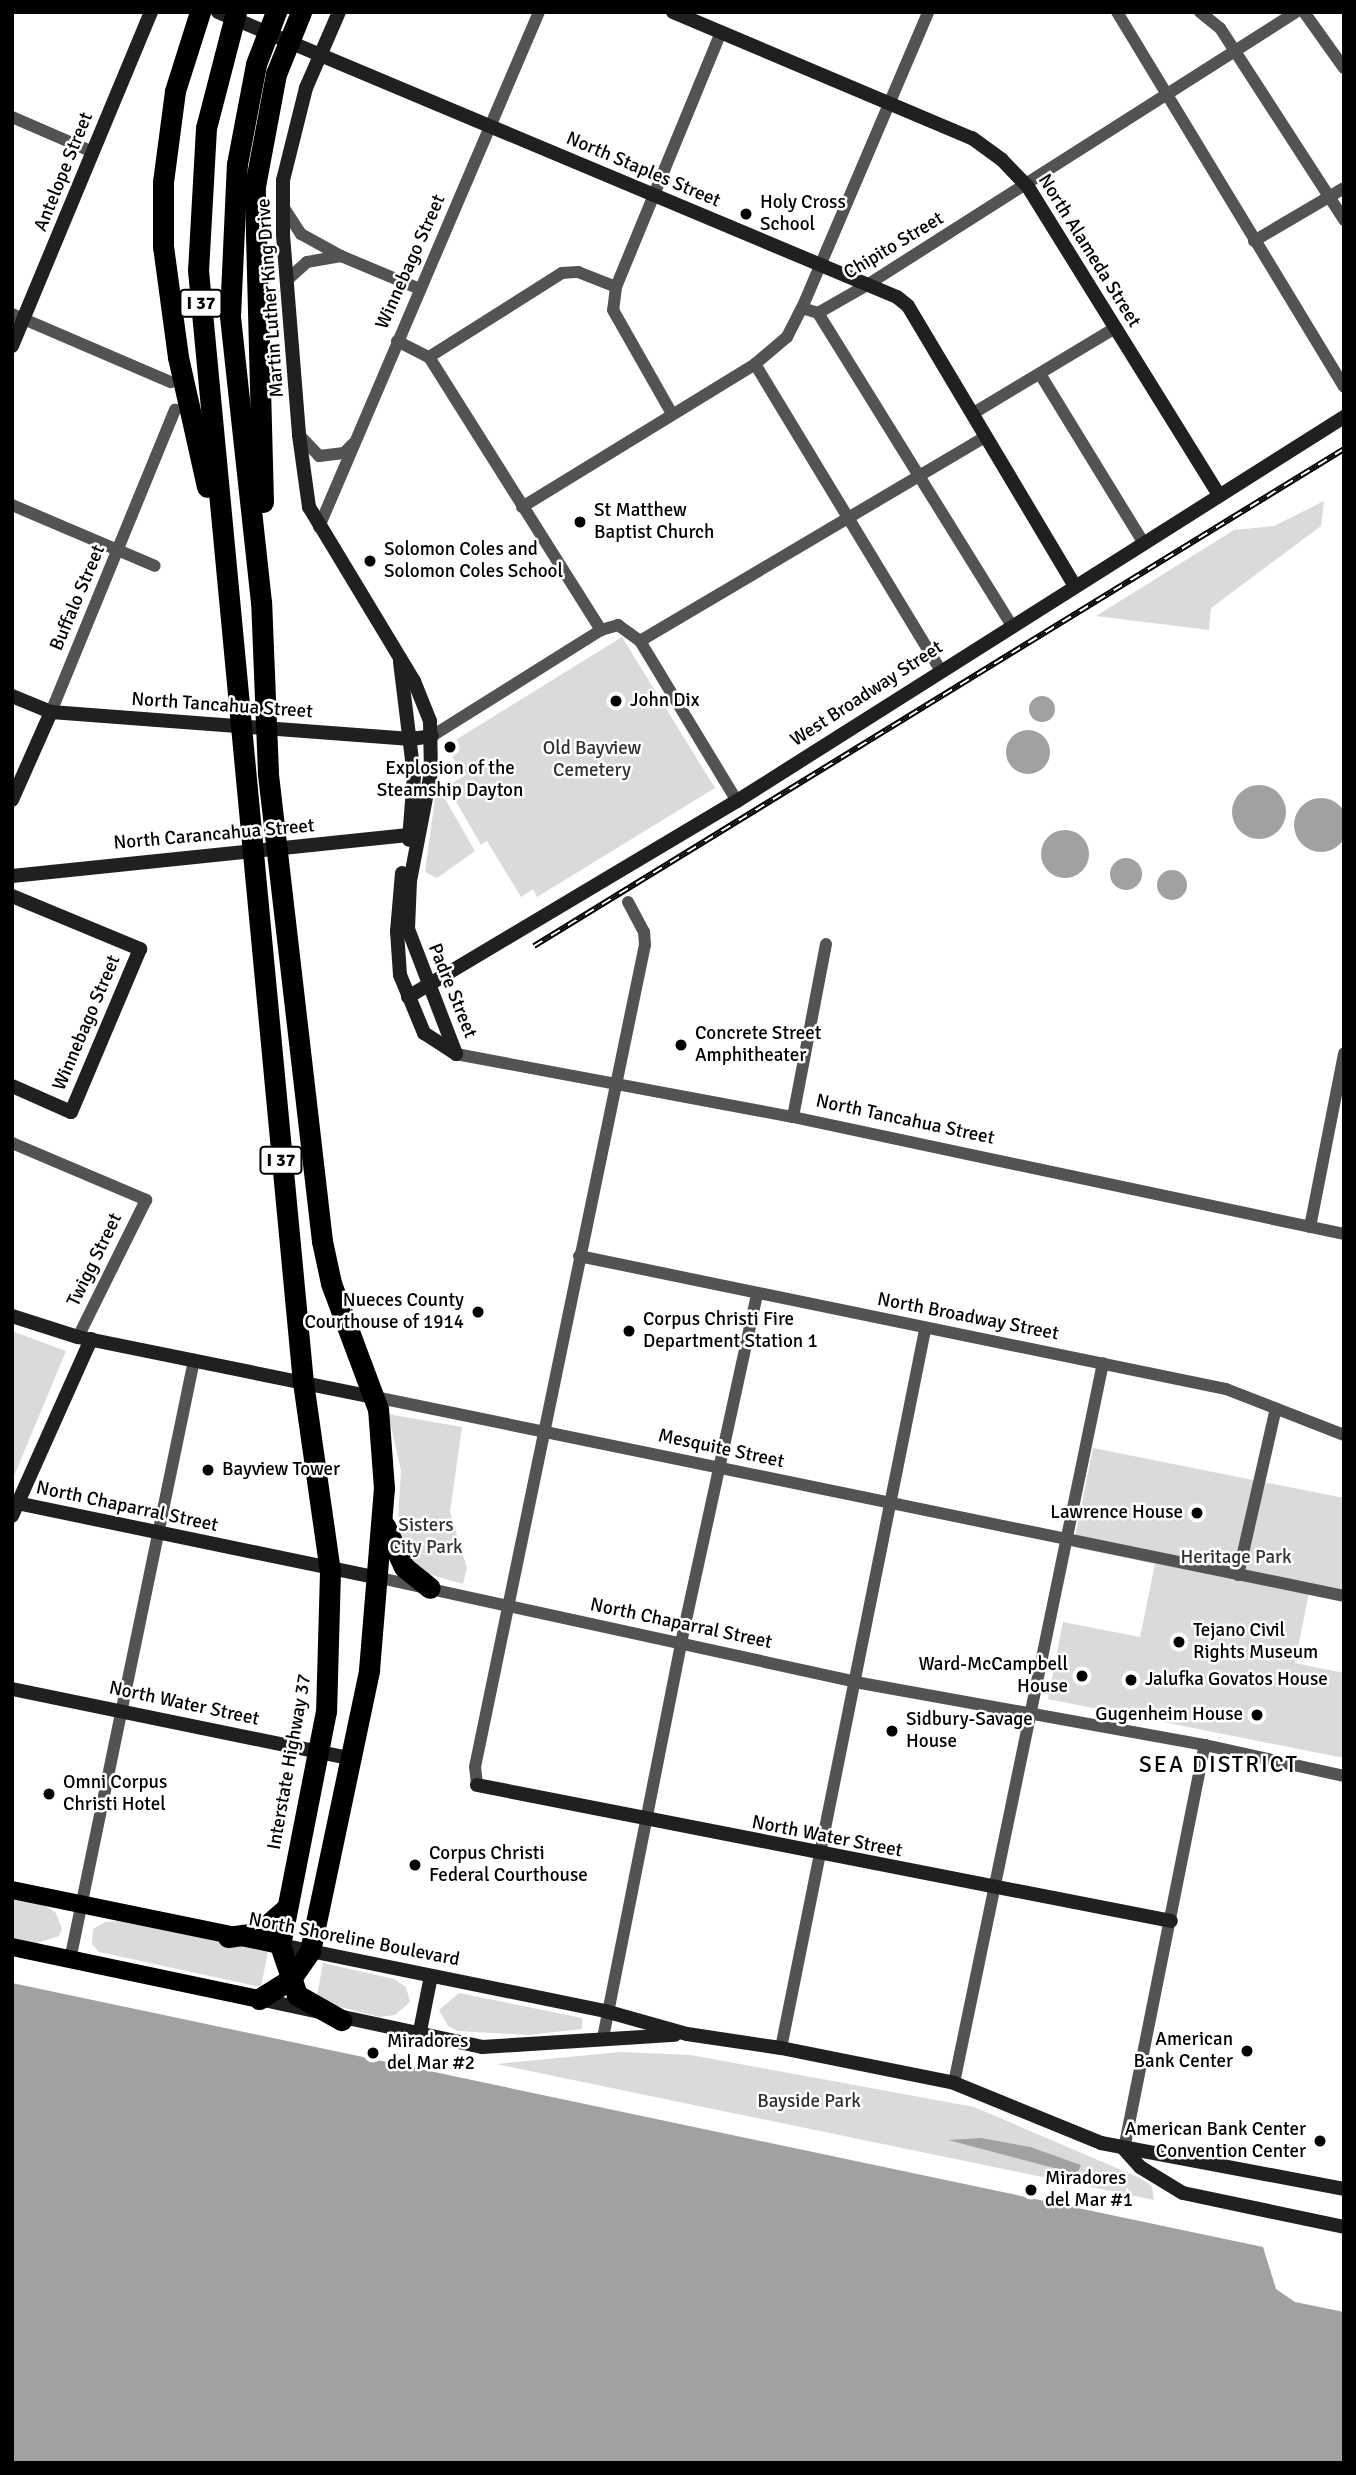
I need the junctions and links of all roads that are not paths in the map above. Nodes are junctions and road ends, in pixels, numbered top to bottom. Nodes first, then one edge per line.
1 (152, 12) edge
2 (200, 12) edge
3 (218, 12) edge
4 (236, 12) edge
5 (276, 12) edge
6 (301, 12) edge
7 (339, 12) edge
8 (539, 12) edge
9 (673, 12) edge
10 (928, 12) edge
11 (1117, 12) edge
12 (1200, 12) edge
13 (1296, 12) edge
14 (1304, 12) edge
15 (721, 32) junction
16 (314, 53) junction
17 (1236, 53) junction
18 (1344, 68) edge
19 (1164, 94) junction
20 (889, 104) junction
21 (12, 117) edge
22 (492, 128) junction
23 (93, 152) junction
24 (1028, 187) junction
25 (1344, 188) edge
26 (655, 195) junction
27 (1330, 196) junction
28 (283, 204) junction
29 (1344, 219) edge
30 (1254, 241) junction
31 (341, 256) junction
32 (820, 266) junction
33 (286, 281) junction
34 (867, 285) junction
35 (616, 288) junction
36 (420, 289) junction
37 (802, 308) junction
38 (818, 313) junction
39 (18, 316) edge
40 (1115, 328) junction
41 (397, 341) junction
42 (12, 346) edge
43 (429, 357) junction
44 (755, 364) junction
45 (1040, 374) junction
46 (171, 382) dead end
47 (1344, 387) edge
48 (175, 409) dead end
49 (672, 414) junction
50 (972, 414) junction
51 (1344, 417) edge
52 (299, 435) junction
53 (985, 437) junction
54 (355, 441) junction
55 (918, 476) junction
56 (1219, 495) junction
57 (12, 505) edge
58 (309, 507) joint
59 (522, 508) junction
60 (848, 517) junction
61 (319, 527) junction
62 (1143, 542) junction
63 (119, 551) junction
64 (155, 566) dead end
65 (1074, 584) junction
66 (261, 602) junction
67 (231, 621) junction
68 (1013, 627) junction
69 (601, 630) junction
70 (640, 641) junction
71 (400, 657) junction
72 (940, 670) junction
73 (12, 696) edge
74 (51, 712) junction
75 (432, 736) junction
76 (411, 738) junction
77 (12, 800) edge
78 (737, 801) junction
79 (414, 834) junction
80 (12, 876) edge
81 (12, 896) edge
82 (628, 902) dead end
83 (826, 944) dead end
84 (429, 988) junction
85 (408, 997) junction
86 (1344, 1052) edge
87 (456, 1054) junction
88 (614, 1082) junction
89 (12, 1086) edge
90 (793, 1117) junction
91 (12, 1143) edge
92 (1310, 1227) junction
93 (1344, 1234) edge
94 (579, 1256) junction
95 (757, 1293) junction
96 (12, 1316) edge
97 (925, 1330) junction
98 (85, 1338) junction
99 (194, 1360) junction
100 (1103, 1363) junction
101 (303, 1382) junction
102 (373, 1401) junction
103 (1276, 1408) junction
104 (542, 1432) junction
105 (1344, 1435) edge
106 (719, 1467) junction
107 (892, 1504) junction
108 (14, 1507) edge
109 (382, 1520) junction
110 (159, 1534) junction
111 (1067, 1539) junction
112 (330, 1572) junction
113 (1238, 1575) junction
114 (380, 1578) junction
115 (429, 1588) junction
116 (1344, 1596) edge
117 (509, 1605) junction
118 (681, 1643) junction
119 (855, 1682) junction
120 (12, 1689) edge
121 (122, 1710) junction
122 (1032, 1713) junction
123 (1205, 1745) junction
124 (316, 1752) junction
125 (348, 1758) junction
126 (1344, 1776) edge
127 (477, 1785) joint
128 (646, 1821) junction
129 (820, 1854) junction
130 (12, 1890) edge
131 (996, 1890) junction
132 (82, 1905) junction
133 (286, 1909) junction
134 (1171, 1921) junction
135 (228, 1937) junction
136 (278, 1945) junction
137 (12, 1947) edge
138 (310, 1951) junction
139 (70, 1960) junction
140 (431, 1976) junction
141 (290, 1980) junction
142 (259, 1999) junction
143 (606, 2011) junction
144 (341, 2020) junction
145 (687, 2034) junction
146 (419, 2036) junction
147 (603, 2038) junction
148 (781, 2048) junction
149 (954, 2083) junction
150 (1124, 2149) junction
151 (1344, 2189) edge
152 (1344, 2227) edge

1 - 23 street, Antelope Street
2 - 67 highway
3 - 16 street, North Staples Street
4 - 67 highway, I 37
5 - 66 highway, I 37
6 - 66 highway
7 - 16 street, Martin Luther King Drive
8 - 22 street, Winnebago Street
9 - 15 street, North Alameda Street
10 - 20 street
11 - 19 street
12 - 17 street
13 - 17 street, Chipito Street
14 - 18 street
15 - 20 street, North Alameda Street
15 - 26 street
16 - 22 street, North Staples Street
16 - 28 street, Martin Luther King Drive
17 - 19 street, Chipito Street
17 - 27 street
19 - 24 street, Chipito Street
19 - 30 street
20 - 24 street, North Alameda Street
20 - 32 street
21 - 23 street
22 - 26 street, North Staples Street
22 - 36 street, Winnebago Street
23 - 39 street, Antelope Street
24 - 34 street, Chipito Street
24 - 40 street, North Alameda Street
25 - 27 street
26 - 32 street, North Staples Street
26 - 35 street
27 - 29 street
27 - 30 street
28 - 31 street
28 - 33 street, Martin Luther King Drive
30 - 47 street
31 - 33 street
31 - 36 street
32 - 34 street, North Staples Street
32 - 37 street
33 - 52 street, Martin Luther King Drive
34 - 38 street, Chipito Street
34 - 50 street, North Staples Street
35 - 43 street
35 - 49 street
36 - 41 street, Winnebago Street
37 - 38 street
37 - 44 street
38 - 55 street
39 - 42 street, Antelope Street
39 - 46 street
40 - 45 street
40 - 56 street, North Alameda Street
41 - 43 street
41 - 54 street, Winnebago Street
43 - 59 street
44 - 49 street
44 - 60 street
45 - 50 street
45 - 62 street
48 - 63 street, Buffalo Street
49 - 59 street
50 - 53 street, North Staples Street
51 - 56 street, West Broadway Street
52 - 54 street
52 - 58 street, Martin Luther King Drive
53 - 55 street
53 - 65 street, North Staples Street
54 - 61 street, Winnebago Street
55 - 60 street
55 - 68 street
56 - 62 street, West Broadway Street
57 - 63 street
58 - 61 street, Padre Street
59 - 69 street
60 - 70 street
60 - 72 street
61 - 71 street, Padre Street
62 - 65 street, West Broadway Street
63 - 64 street
63 - 74 street, Buffalo Street
65 - 68 street, West Broadway Street
66 - 102 highway, I 37
67 - 101 highway, I 37
68 - 72 street, West Broadway Street
69 - 70 street
69 - 75 street
70 - 78 street
71 - 75 street, Padre Street
71 - 76 street, Padre Street
72 - 78 street, West Broadway Street
73 - 74 street, North Tancahua Street
74 - 76 street, North Tancahua Street
74 - 77 street, Buffalo Street
75 - 76 street, North Tancahua Street
75 - 79 street, Padre Street
76 - 79 street, Padre Street
78 - 84 street, West Broadway Street
79 - 80 street, North Carancahua Street
79 - 84 street, Padre Street
79 - 85 street, Padre Street
81 - 89 street, Winnebago Street
82 - 88 street
83 - 90 street
84 - 85 street, West Broadway Street
84 - 87 street, Padre Street
85 - 87 street, Padre Street
86 - 92 street
87 - 88 street, North Tancahua Street
88 - 90 street, North Tancahua Street
88 - 94 street
90 - 92 street, North Tancahua Street
91 - 98 street, Twigg Street
92 - 93 street, North Tancahua Street
94 - 95 street, North Broadway Street
94 - 104 street
95 - 97 street, North Broadway Street
95 - 106 street
96 - 98 street, Mesquite Street
97 - 100 street, North Broadway Street
97 - 107 street
98 - 99 street, Mesquite Street
98 - 108 street, Twigg Street
99 - 101 street, Mesquite Street
99 - 110 street
100 - 103 street, North Broadway Street
100 - 111 street
101 - 102 street, Mesquite Street
101 - 112 highway, Interstate Highway 37
102 - 104 street, Mesquite Street
102 - 109 highway
103 - 105 street, North Broadway Street
103 - 113 street
104 - 106 street, Mesquite Street
104 - 117 street
106 - 107 street, Mesquite Street
106 - 118 street
107 - 111 street, Mesquite Street
107 - 119 street
108 - 110 street, North Chaparral Street
109 - 114 highway
109 - 115 highway
110 - 112 street, North Chaparral Street
110 - 121 street
111 - 113 street, Mesquite Street
111 - 122 street
112 - 114 street, North Chaparral Street
112 - 124 highway, Interstate Highway 37
113 - 116 street, Mesquite Street
114 - 115 street, North Chaparral Street
114 - 125 highway
115 - 117 street, North Chaparral Street
117 - 118 street, North Chaparral Street
117 - 127 street
118 - 119 street, North Chaparral Street
118 - 128 street
119 - 122 street, North Chaparral Street
119 - 129 street
120 - 121 street, North Water Street
121 - 124 street, North Water Street
121 - 132 street
122 - 123 street, North Chaparral Street
122 - 131 street
123 - 126 street, North Chaparral Street
123 - 134 street
124 - 125 street, North Water Street
124 - 133 highway, Interstate Highway 37
125 - 138 highway
127 - 128 street, North Water Street
128 - 129 street, North Water Street
128 - 143 street
129 - 131 street, North Water Street
129 - 148 street
130 - 132 main road, North Shoreline Boulevard
131 - 134 street, North Water Street
131 - 149 street
132 - 135 main road, North Shoreline Boulevard
132 - 139 street
133 - 135 highway
133 - 136 highway, Interstate Highway 37
134 - 150 street
135 - 136 main road, North Shoreline Boulevard
136 - 138 street, North Shoreline Boulevard
136 - 141 highway, Interstate Highway 37
137 - 139 main road, North Shoreline Boulevard
138 - 140 street, North Shoreline Boulevard
138 - 141 highway
139 - 142 main road, North Shoreline Boulevard
140 - 143 street, North Shoreline Boulevard
140 - 146 street
141 - 142 highway
141 - 144 highway, Interstate Highway 37
142 - 144 street, North Shoreline Boulevard
143 - 145 street, North Shoreline Boulevard
143 - 147 street
144 - 146 street, North Shoreline Boulevard
145 - 147 street, North Shoreline Boulevard
145 - 148 street, North Shoreline Boulevard
146 - 147 street, North Shoreline Boulevard
148 - 149 street, North Shoreline Boulevard
149 - 150 street, North Shoreline Boulevard
150 - 151 street, North Shoreline Boulevard
150 - 152 street, North Shoreline Boulevard

